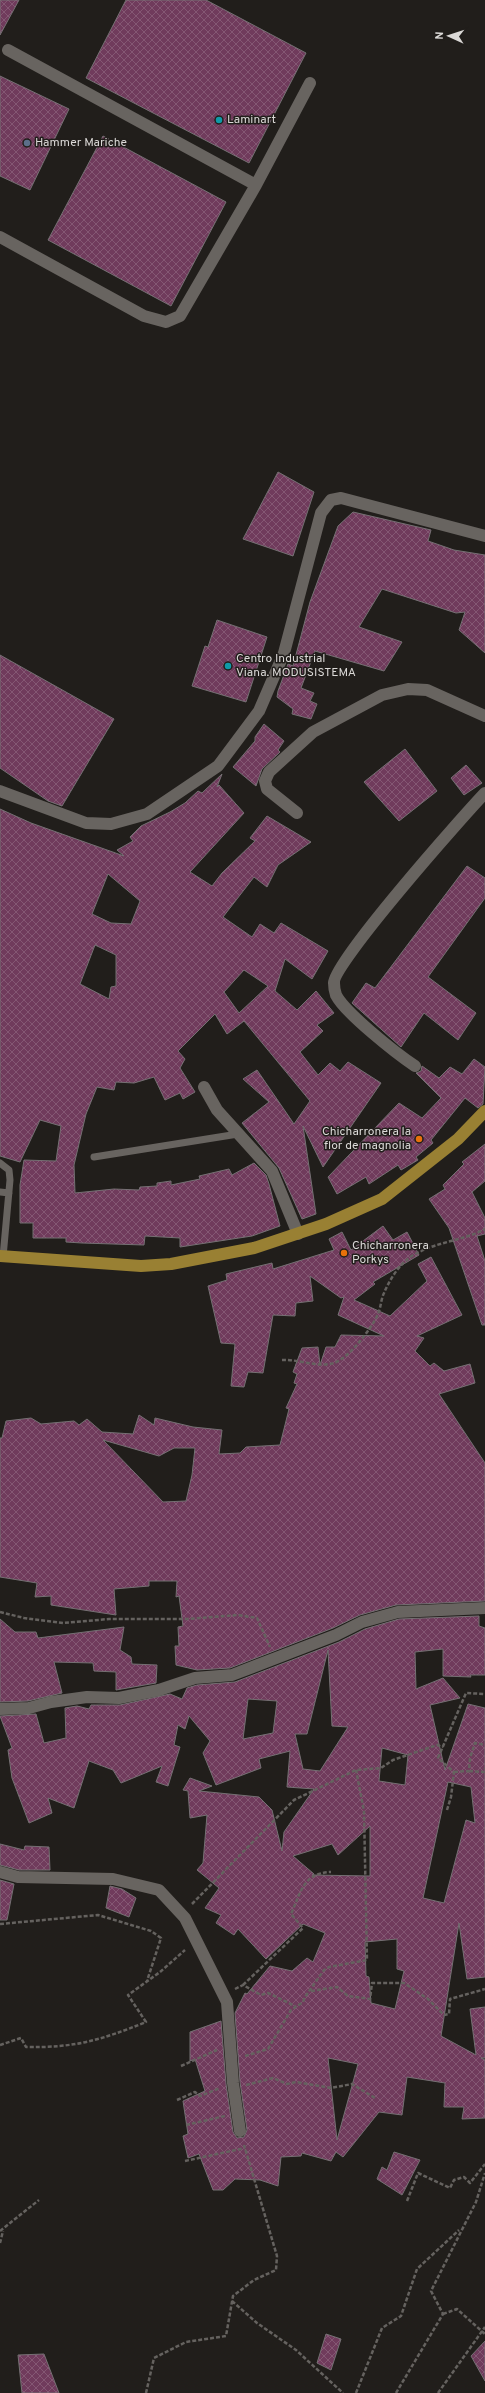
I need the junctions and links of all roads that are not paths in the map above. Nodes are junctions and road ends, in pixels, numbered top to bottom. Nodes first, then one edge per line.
1 (8, 50) dead end
2 (310, 83) dead end
3 (256, 185) junction
4 (0, 237) edge
5 (485, 536) edge
6 (485, 716) edge
7 (0, 791) edge
8 (485, 794) edge
9 (297, 813) dead end
10 (415, 1066) dead end
11 (204, 1087) dead end
12 (485, 1111) edge
13 (238, 1134) junction
14 (94, 1157) dead end
15 (0, 1163) edge
16 (0, 1192) edge
17 (9, 1193) junction
18 (298, 1234) junction
19 (1, 1257) edge
20 (485, 1608) edge
21 (0, 1709) edge
22 (0, 1872) edge
23 (240, 2131) road end

1 - 3 street
2 - 3 street
3 - 4 street
5 - 7 street
6 - 9 street
8 - 10 street
11 - 13 street
12 - 18 main road
13 - 14 lane
13 - 18 street
15 - 17 lane
16 - 17 lane
17 - 19 lane
18 - 19 main road
20 - 21 street
22 - 23 street

